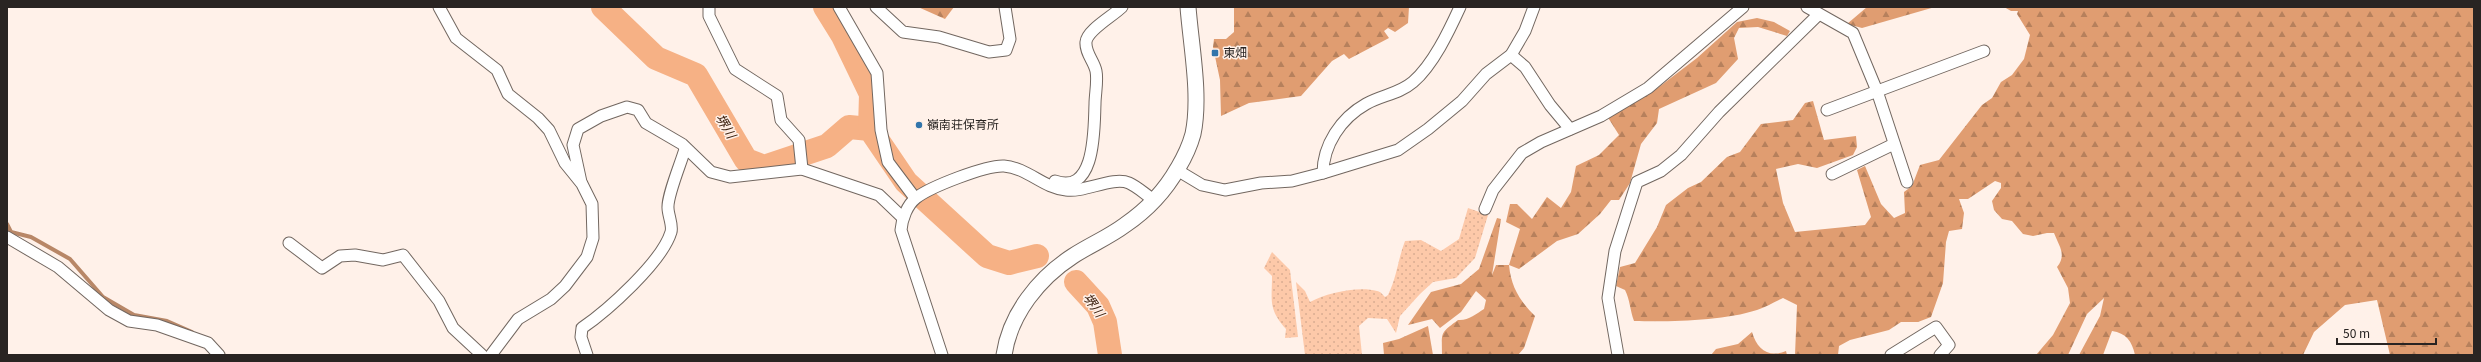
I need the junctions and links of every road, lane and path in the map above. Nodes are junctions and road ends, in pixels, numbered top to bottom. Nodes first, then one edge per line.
1 (439, 7) edge
2 (709, 7) edge
3 (839, 7) edge
4 (876, 7) edge
5 (1005, 7) edge
6 (1122, 7) edge
7 (1188, 7) edge
8 (1460, 7) edge
9 (1534, 7) edge
10 (1743, 7) edge
11 (1807, 7) edge
12 (1819, 14) junction
13 (1984, 51) dead end
14 (1511, 55) junction
15 (1877, 91) junction
16 (1827, 110) dead end
17 (1570, 129) junction
18 (1894, 144) junction
19 (685, 149) junction
20 (802, 169) junction
21 (1177, 170) junction
22 (1323, 173) junction
23 (1832, 174) dead end
24 (1036, 178) junction
25 (1907, 182) dead end
26 (582, 184) junction
27 (915, 198) junction
28 (1154, 200) junction
29 (1485, 209) dead end
30 (902, 217) junction
31 (7, 237) edge
32 (289, 243) dead end
33 (219, 355) edge
34 (482, 355) edge
35 (491, 355) edge
36 (587, 355) edge
37 (942, 355) edge
38 (1004, 355) edge
39 (1618, 355) edge
40 (1891, 355) edge
41 (1940, 355) edge

1 - 26 street
2 - 20 street
3 - 27 street
4 - 5 street
6 - 24 street
7 - 21 street
8 - 22 street
9 - 14 street
10 - 17 street
11 - 12 street
12 - 15 street
12 - 39 street
13 - 15 street
14 - 17 street
14 - 22 street
15 - 16 street
15 - 18 street
17 - 29 street
18 - 23 street
18 - 25 street
19 - 20 street
19 - 26 street
19 - 36 street
20 - 30 street
21 - 22 street
21 - 28 street
24 - 27 street
24 - 28 street
26 - 35 street
27 - 30 street
28 - 38 street
30 - 37 street
31 - 33 street
32 - 34 street
40 - 41 street

